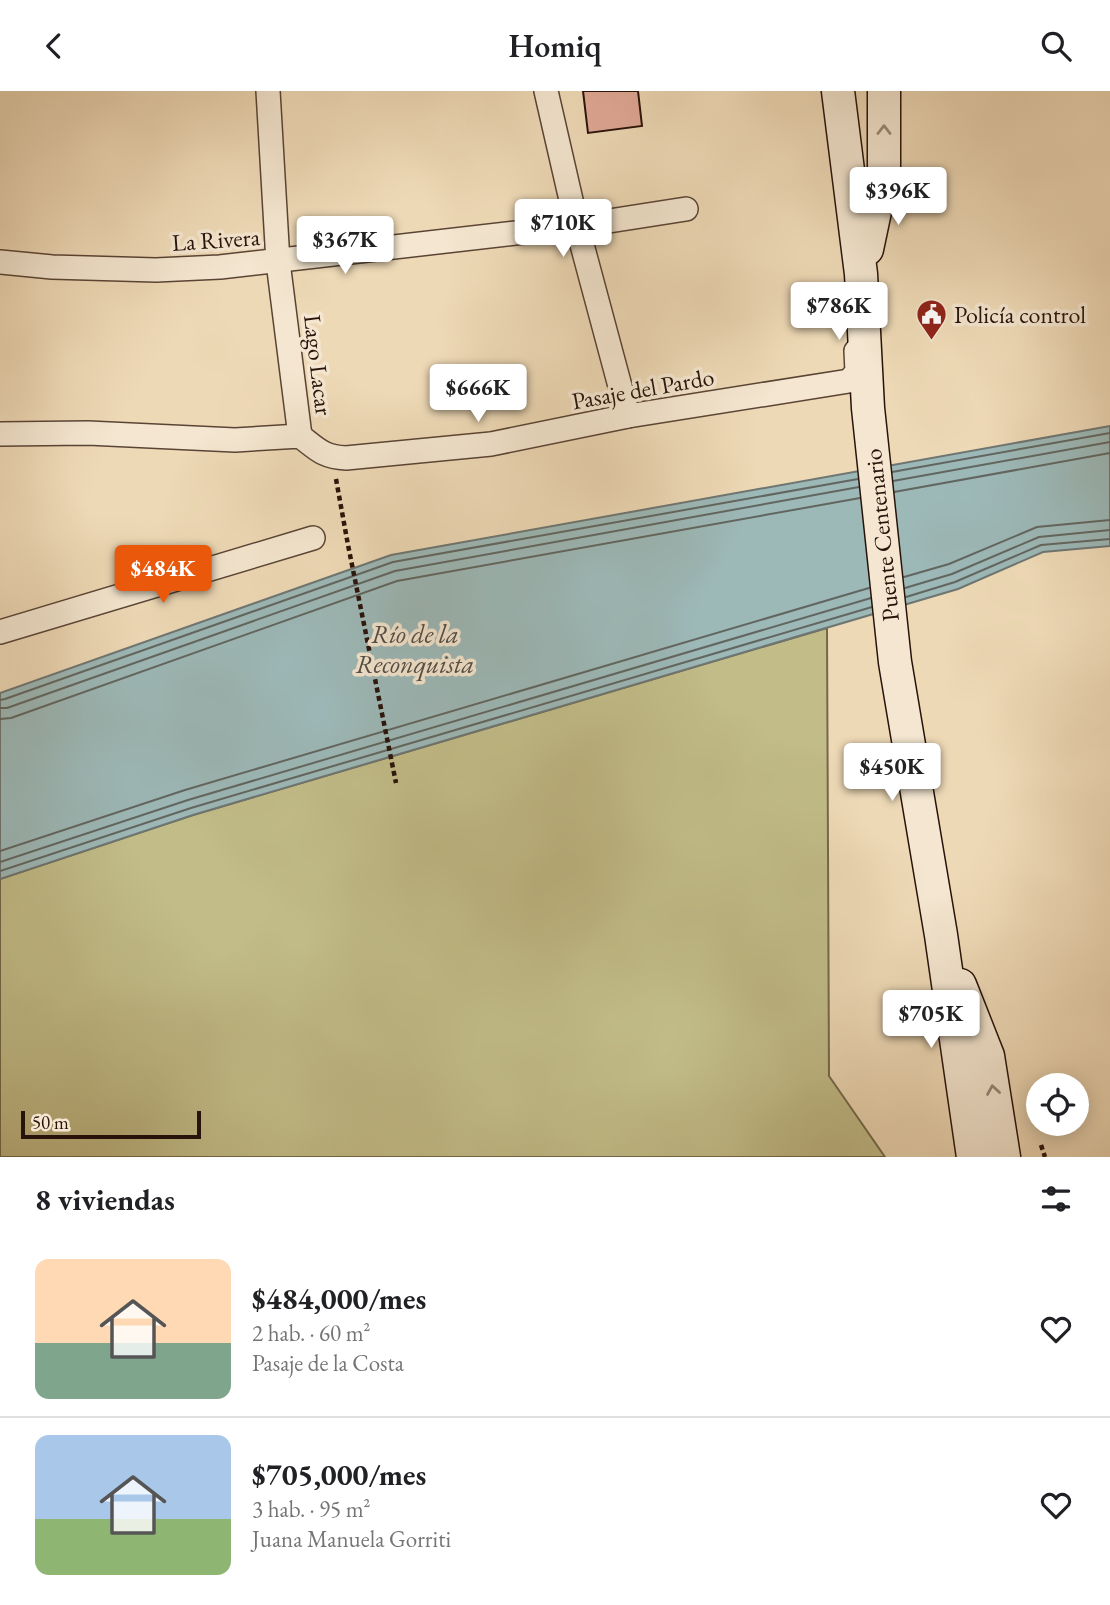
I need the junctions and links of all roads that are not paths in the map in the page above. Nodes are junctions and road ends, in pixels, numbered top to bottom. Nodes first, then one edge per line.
1 (268, 91) edge
2 (546, 91) edge
3 (838, 91) edge
4 (884, 91) edge
5 (686, 209) dead end
6 (577, 226) junction
7 (0, 262) edge
8 (278, 262) junction
9 (862, 274) junction
10 (628, 416) junction
11 (0, 433) edge
12 (300, 436) junction
13 (313, 538) dead end
14 (0, 632) edge
15 (941, 935) junction
16 (973, 1157) edge
17 (1004, 1157) edge

1 - 8 street, Lago Lacar
2 - 6 street
3 - 9 main road
9 -> 4 main road
5 - 6 street, La Rivera
6 - 8 street, La Rivera
6 - 10 street
7 - 8 street, La Rivera
8 - 12 street, Lago Lacar
9 - 10 street, Pasaje del Pardo
9 - 15 main road, Puente Centenario
10 - 12 street, Pasaje del Pardo
11 - 12 street
13 - 14 street
15 - 16 main road
17 -> 15 main road

